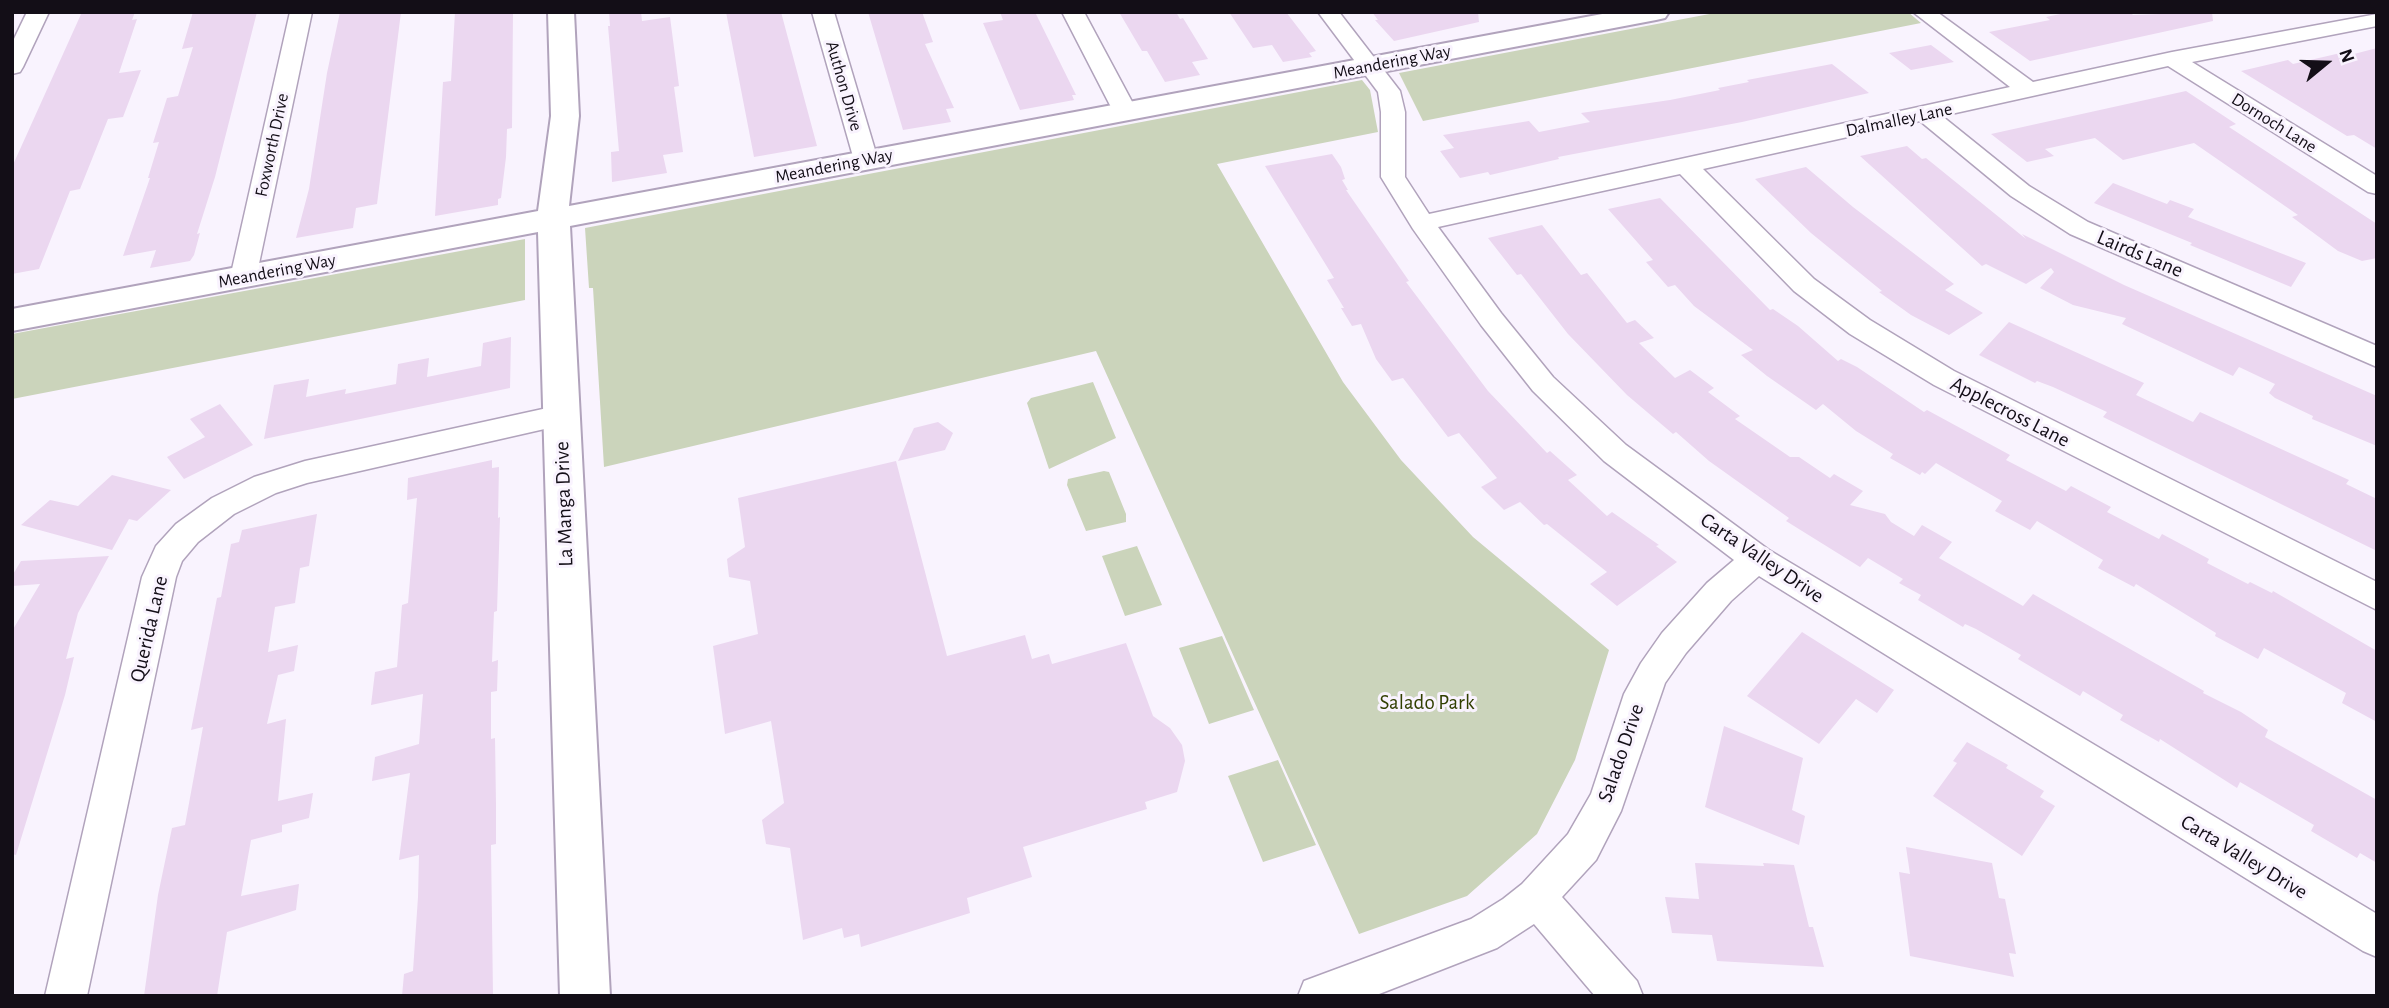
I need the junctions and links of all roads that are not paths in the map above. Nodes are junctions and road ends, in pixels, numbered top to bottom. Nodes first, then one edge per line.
1 (38, 12) edge
2 (300, 12) edge
3 (561, 12) edge
4 (823, 12) edge
5 (1073, 12) edge
6 (1328, 12) edge
7 (1656, 12) edge
8 (1923, 12) edge
9 (2377, 20) edge
10 (2172, 59) junction
11 (12, 66) edge
12 (1370, 66) junction
13 (2030, 91) junction
14 (1125, 111) junction
15 (1925, 114) junction
16 (866, 160) junction
17 (1686, 166) junction
18 (2377, 187) edge
19 (554, 218) junction
20 (1422, 223) junction
21 (243, 278) junction
22 (12, 320) edge
23 (2377, 357) edge
24 (561, 416) junction
25 (1757, 559) junction
26 (2377, 597) edge
27 (1536, 897) junction
28 (2377, 937) edge
29 (66, 996) edge
30 (585, 996) edge
31 (1320, 996) edge
32 (1622, 996) edge

1 - 11 street
2 - 21 street, Foxworth Drive
3 - 19 street, La Manga Drive
4 - 16 street, Authon Drive
5 - 14 street
6 - 12 street, Carta Valley Drive
7 - 12 street, Meandering Way
8 - 13 street
9 - 10 street, Dalmalley Lane
10 - 13 street, Dalmalley Lane
10 - 18 street, Dornoch Lane
12 - 14 street, Meandering Way
12 - 20 street, Carta Valley Drive
13 - 15 street, Dalmalley Lane
14 - 16 street, Meandering Way
15 - 17 street, Dalmalley Lane
15 - 23 street, Lairds Lane
16 - 19 street, Meandering Way
17 - 20 street, Dalmalley Lane
17 - 26 street, Applecross Lane
19 - 21 street, Meandering Way
19 - 24 street, La Manga Drive
20 - 25 street, Carta Valley Drive
21 - 22 street, Meandering Way
24 - 29 street, Querida Lane
24 - 30 street, La Manga Drive
25 - 27 street, Salado Drive
25 - 28 street, Carta Valley Drive
27 - 31 street, Salado Drive
27 - 32 street

